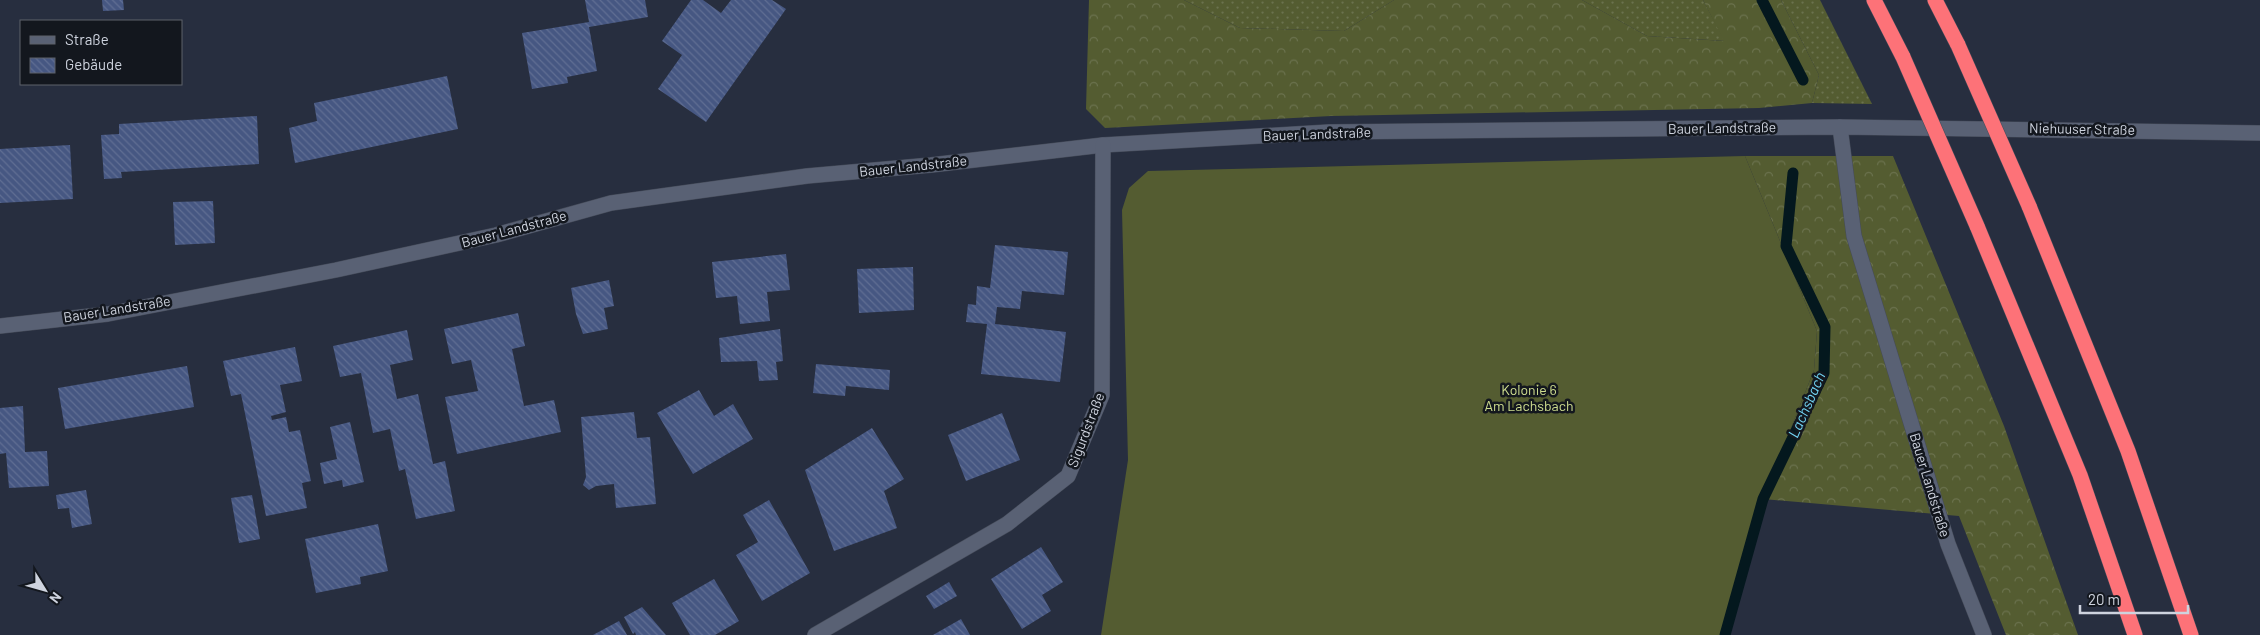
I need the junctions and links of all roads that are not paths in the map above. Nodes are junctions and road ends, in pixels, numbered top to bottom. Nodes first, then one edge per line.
1 (1874, 0) edge
2 (1935, 0) edge
3 (1840, 127) junction
4 (1905, 127) joint
5 (2260, 133) edge
6 (1103, 145) junction
7 (0, 326) edge
8 (816, 635) edge
9 (1984, 635) edge
10 (2134, 635) edge
11 (2192, 635) edge

1 - 10 highway, bridge
2 - 11 highway, bridge
3 - 4 street, Bauer Landstraße
3 - 6 street, Bauer Landstraße
3 - 9 street, Bauer Landstraße
4 - 5 street, Niehuuser Straße
6 - 7 street, Bauer Landstraße
6 - 8 street, Sigurdstraße

